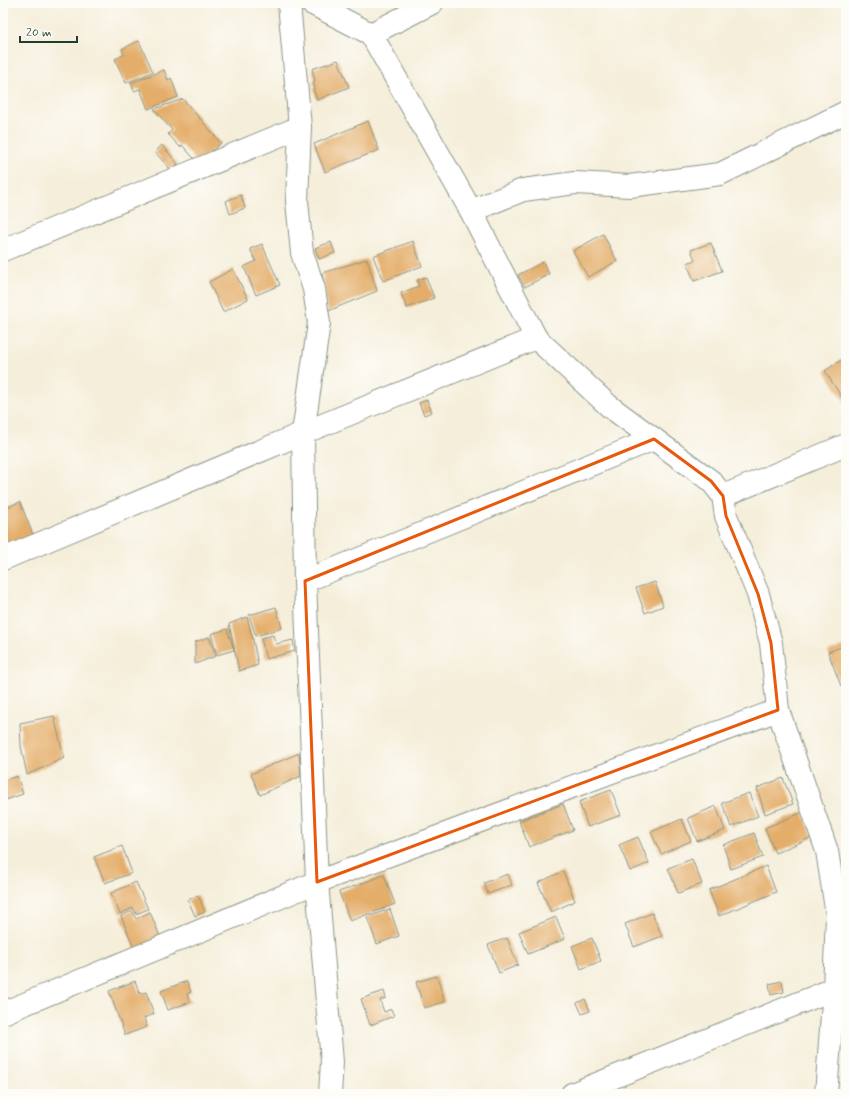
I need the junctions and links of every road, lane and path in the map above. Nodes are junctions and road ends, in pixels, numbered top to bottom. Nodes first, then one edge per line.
1 (289, 3) edge
2 (312, 3) edge
3 (432, 3) edge
4 (371, 34) junction
5 (846, 112) edge
6 (300, 127) junction
7 (471, 211) junction
8 (3, 250) edge
9 (536, 338) junction
10 (303, 433) junction
11 (654, 439) junction
12 (846, 445) edge
13 (723, 496) junction
14 (3, 559) edge
15 (305, 581) junction
16 (778, 710) junction
17 (317, 882) junction
18 (834, 989) junction
19 (3, 1012) edge
20 (330, 1094) edge
21 (572, 1094) edge
22 (826, 1094) edge

1 - 6 street
2 - 4 street
3 - 4 street
4 - 7 street
5 - 7 street
6 - 8 street
6 - 10 street
7 - 9 street
9 - 10 street
9 - 11 street
10 - 14 street
10 - 15 street
11 - 13 street
11 - 15 street
12 - 13 street
13 - 16 street
15 - 17 street
16 - 17 street
16 - 18 street
17 - 19 street
17 - 20 street
18 - 21 street
18 - 22 street

